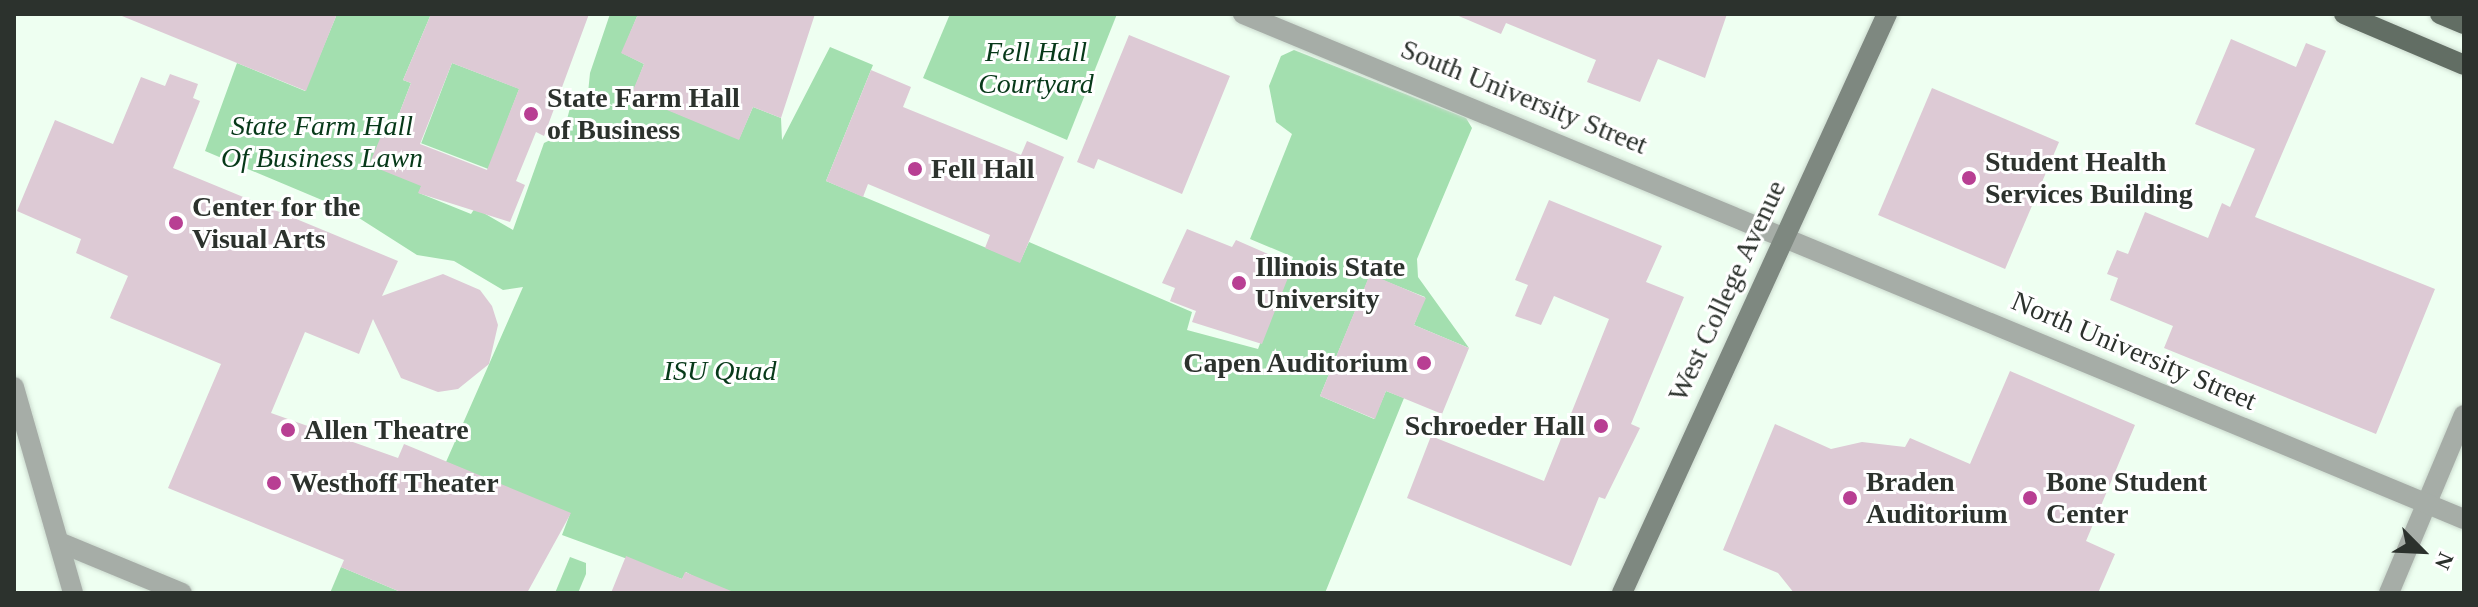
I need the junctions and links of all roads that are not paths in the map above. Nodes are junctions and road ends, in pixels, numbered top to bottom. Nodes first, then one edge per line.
1 (1243, 14) edge
2 (1887, 14) edge
3 (2344, 14) edge
4 (2440, 14) edge
5 (2464, 24) edge
6 (2464, 65) edge
7 (1783, 234) junction
8 (14, 387) edge
9 (2464, 415) edge
10 (2426, 503) junction
11 (2464, 519) edge
12 (59, 542) junction
13 (73, 593) edge
14 (182, 593) edge
15 (1622, 593) edge
16 (2389, 593) edge

1 - 7 street, South University Street
2 - 7 main road, West College Avenue
3 - 6 main road
4 - 5 main road
7 - 10 street, North University Street
7 - 15 main road, West College Avenue
8 - 12 street
9 - 10 street
10 - 11 street, North University Street
10 - 16 street
12 - 13 street
12 - 14 street

